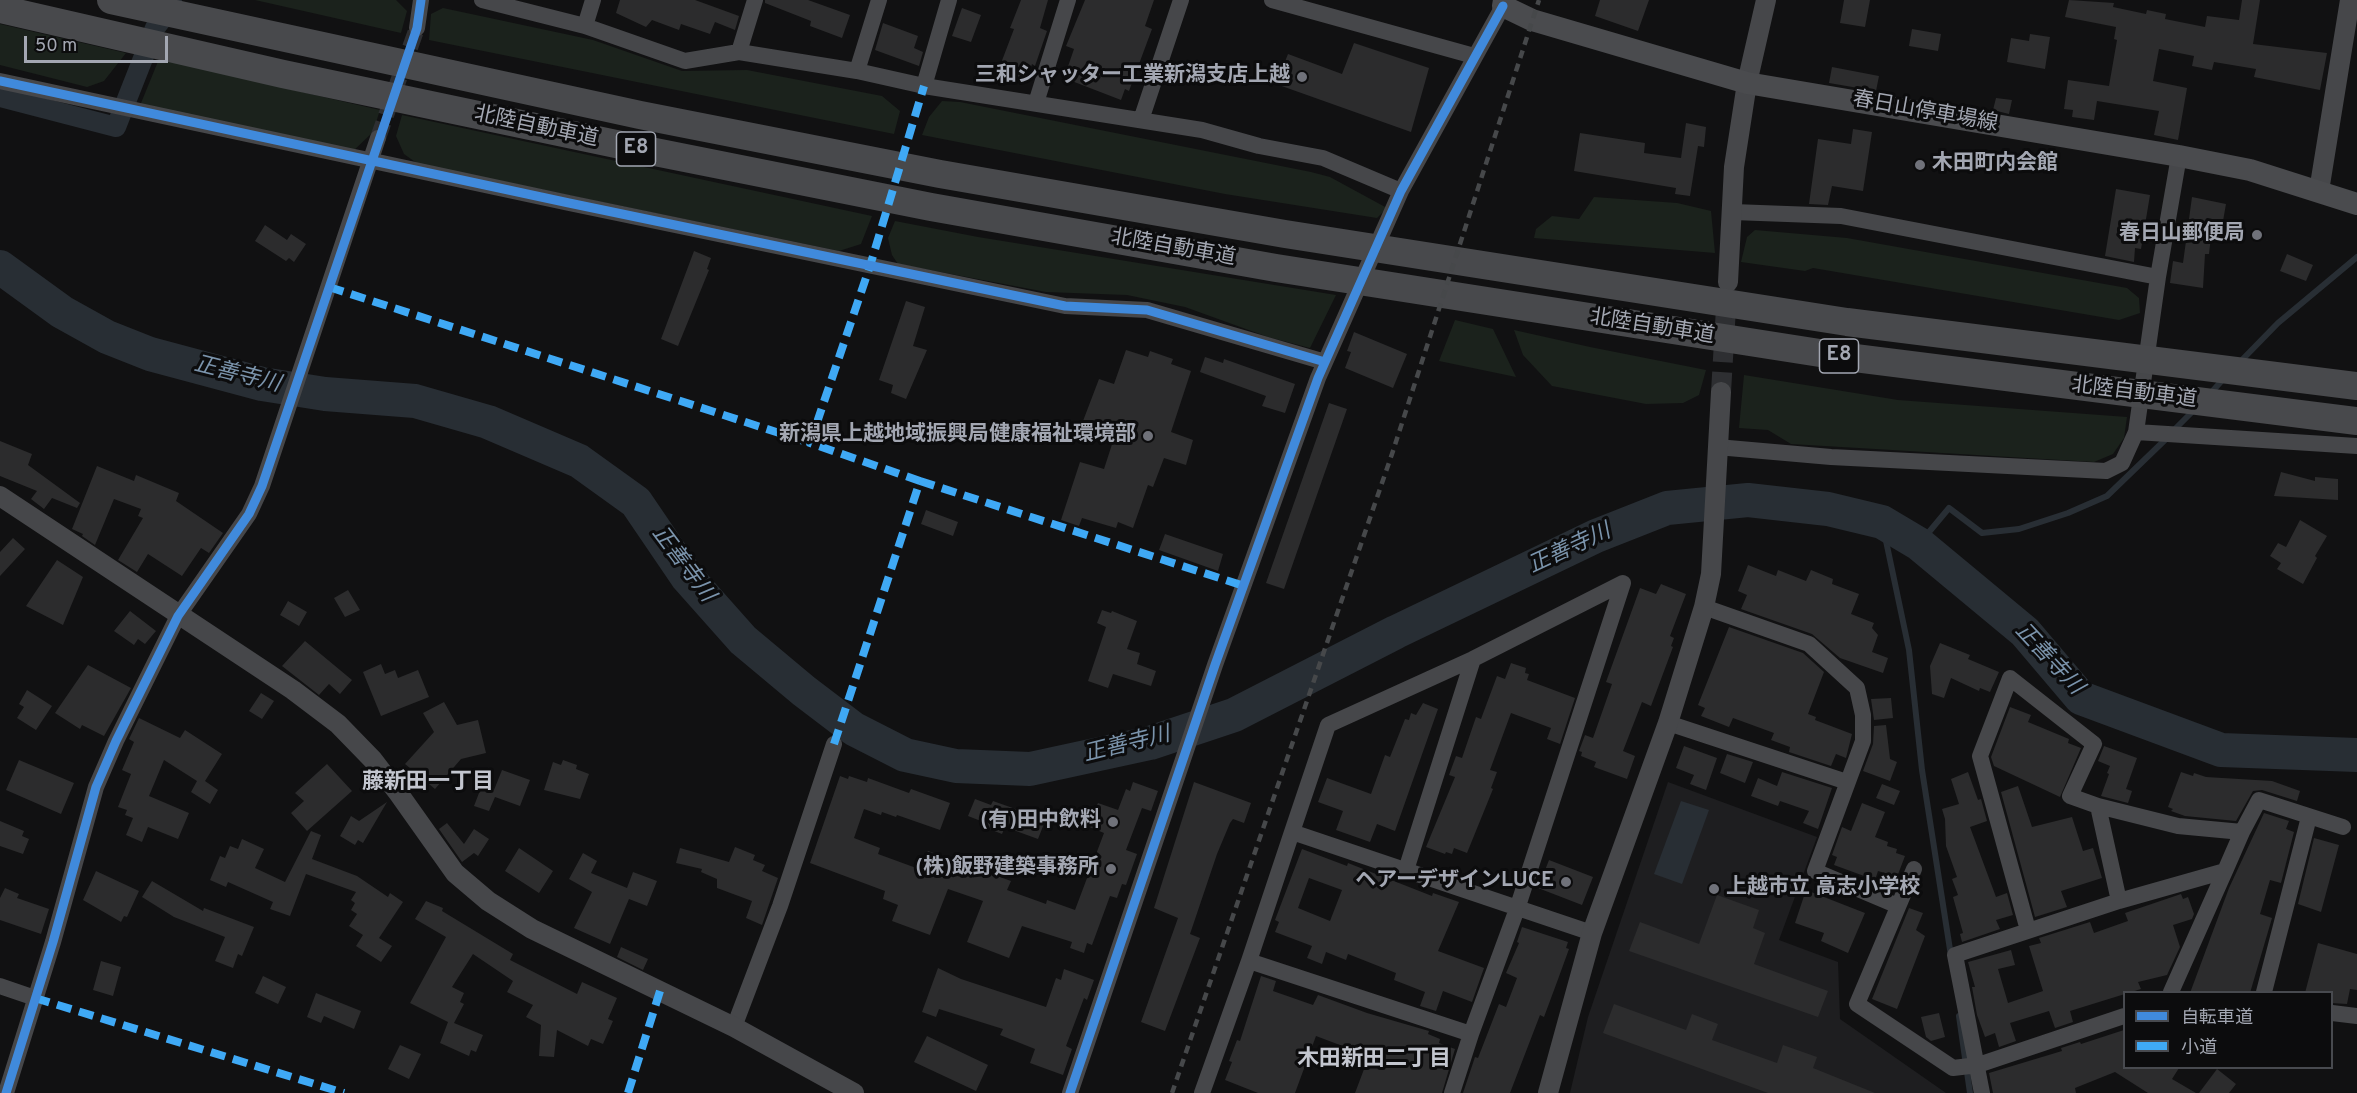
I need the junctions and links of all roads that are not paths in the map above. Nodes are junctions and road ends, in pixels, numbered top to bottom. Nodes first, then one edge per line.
1 (111, 0) edge
2 (421, 0) edge
3 (482, 0) edge
4 (593, 0) edge
5 (755, 0) edge
6 (879, 0) edge
7 (949, 0) edge
8 (1068, 0) edge
9 (1181, 0) edge
10 (1272, 0) edge
11 (1766, 0) edge
12 (2350, 0) edge
13 (1503, 3) edge
14 (0, 9) edge
15 (585, 26) junction
16 (417, 28) tunnel mouth
17 (739, 52) junction
18 (1474, 56) junction
19 (857, 71) junction
20 (0, 81) edge
21 (1747, 83) junction
22 (924, 86) junction
23 (1036, 103) junction
24 (1141, 120) junction
25 (378, 138) tunnel mouth
26 (2179, 156) junction
27 (373, 160) junction
28 (1401, 191) junction
29 (2319, 191) junction
30 (2357, 204) edge
31 (1733, 212) junction
32 (2158, 277) junction
33 (1728, 282) tunnel mouth
34 (1325, 362) junction
35 (2357, 386) edge
36 (1721, 392) tunnel mouth
37 (2357, 421) edge
38 (2136, 432) junction
39 (2357, 446) edge
40 (1717, 447) junction
41 (0, 496) edge
42 (1704, 607) junction
43 (178, 616) junction
44 (1473, 659) junction
45 (1668, 723) junction
46 (834, 744) dead end
47 (1847, 782) junction
48 (2098, 806) junction
49 (2309, 817) junction
50 (2343, 827) dead end
51 (1293, 832) junction
52 (2242, 832) junction
53 (1914, 869) dead end
54 (1406, 870) junction
55 (2226, 871) junction
56 (2119, 901) junction
57 (1898, 906) junction
58 (1517, 909) junction
59 (2028, 930) junction
60 (1592, 933) junction
61 (1249, 961) junction
62 (0, 986) edge
63 (2172, 991) edge
64 (2265, 991) edge
65 (35, 998) junction
66 (2333, 1013) edge
67 (2123, 1016) edge
68 (2357, 1016) edge
69 (734, 1026) junction
70 (1471, 1034) junction
71 (1978, 1065) junction
72 (1207, 1092) edge
73 (6, 1093) edge
74 (854, 1093) edge
75 (1070, 1093) edge
76 (1452, 1093) edge
77 (1548, 1093) edge
78 (1982, 1093) edge

1 - 35 highway, 北陸自動車道 / E8
2 - 16 street
3 - 15 street
4 - 15 street
5 - 17 street
6 - 19 street
7 - 22 street
8 - 23 street
9 - 24 street
10 - 18 street
11 - 21 street
12 - 29 street
13 - 18 street
13 - 21 main road, 春日山停車場線
14 - 37 highway, 北陸自動車道 / E8
15 - 17 street
17 - 19 street
18 - 28 street
19 - 22 street
20 - 27 street
21 - 26 main road, 春日山停車場線
21 - 31 street
22 - 23 street
23 - 24 street
24 - 28 street
25 - 27 street
26 - 29 main road, 春日山停車場線
26 - 32 street
27 - 34 street
27 - 43 street
28 - 34 street
29 - 30 main road, 春日山停車場線
31 - 32 street
31 - 33 street
32 - 38 street
34 - 75 street
36 - 40 street
38 - 39 street
38 - 40 street
40 - 42 street
41 - 43 street
42 - 45 street
42 - 47 street
43 - 65 street
43 - 69 street
44 - 51 street
44 - 54 street
44 - 58 street
45 - 47 street
45 - 60 street
46 - 69 street
47 - 57 street
48 - 52 street
48 - 56 street
48 - 59 street
49 - 50 street
49 - 52 street
49 - 64 street
51 - 54 street
51 - 61 street
52 - 55 street
53 - 57 street
54 - 58 street
55 - 56 street
55 - 63 street
56 - 59 street
57 - 71 street
58 - 60 street
58 - 70 street
59 - 71 street
60 - 77 street
61 - 70 street
61 - 72 street
62 - 65 street
65 - 73 street
66 - 68 street
67 - 71 street
69 - 74 street
70 - 76 street
71 - 78 street

